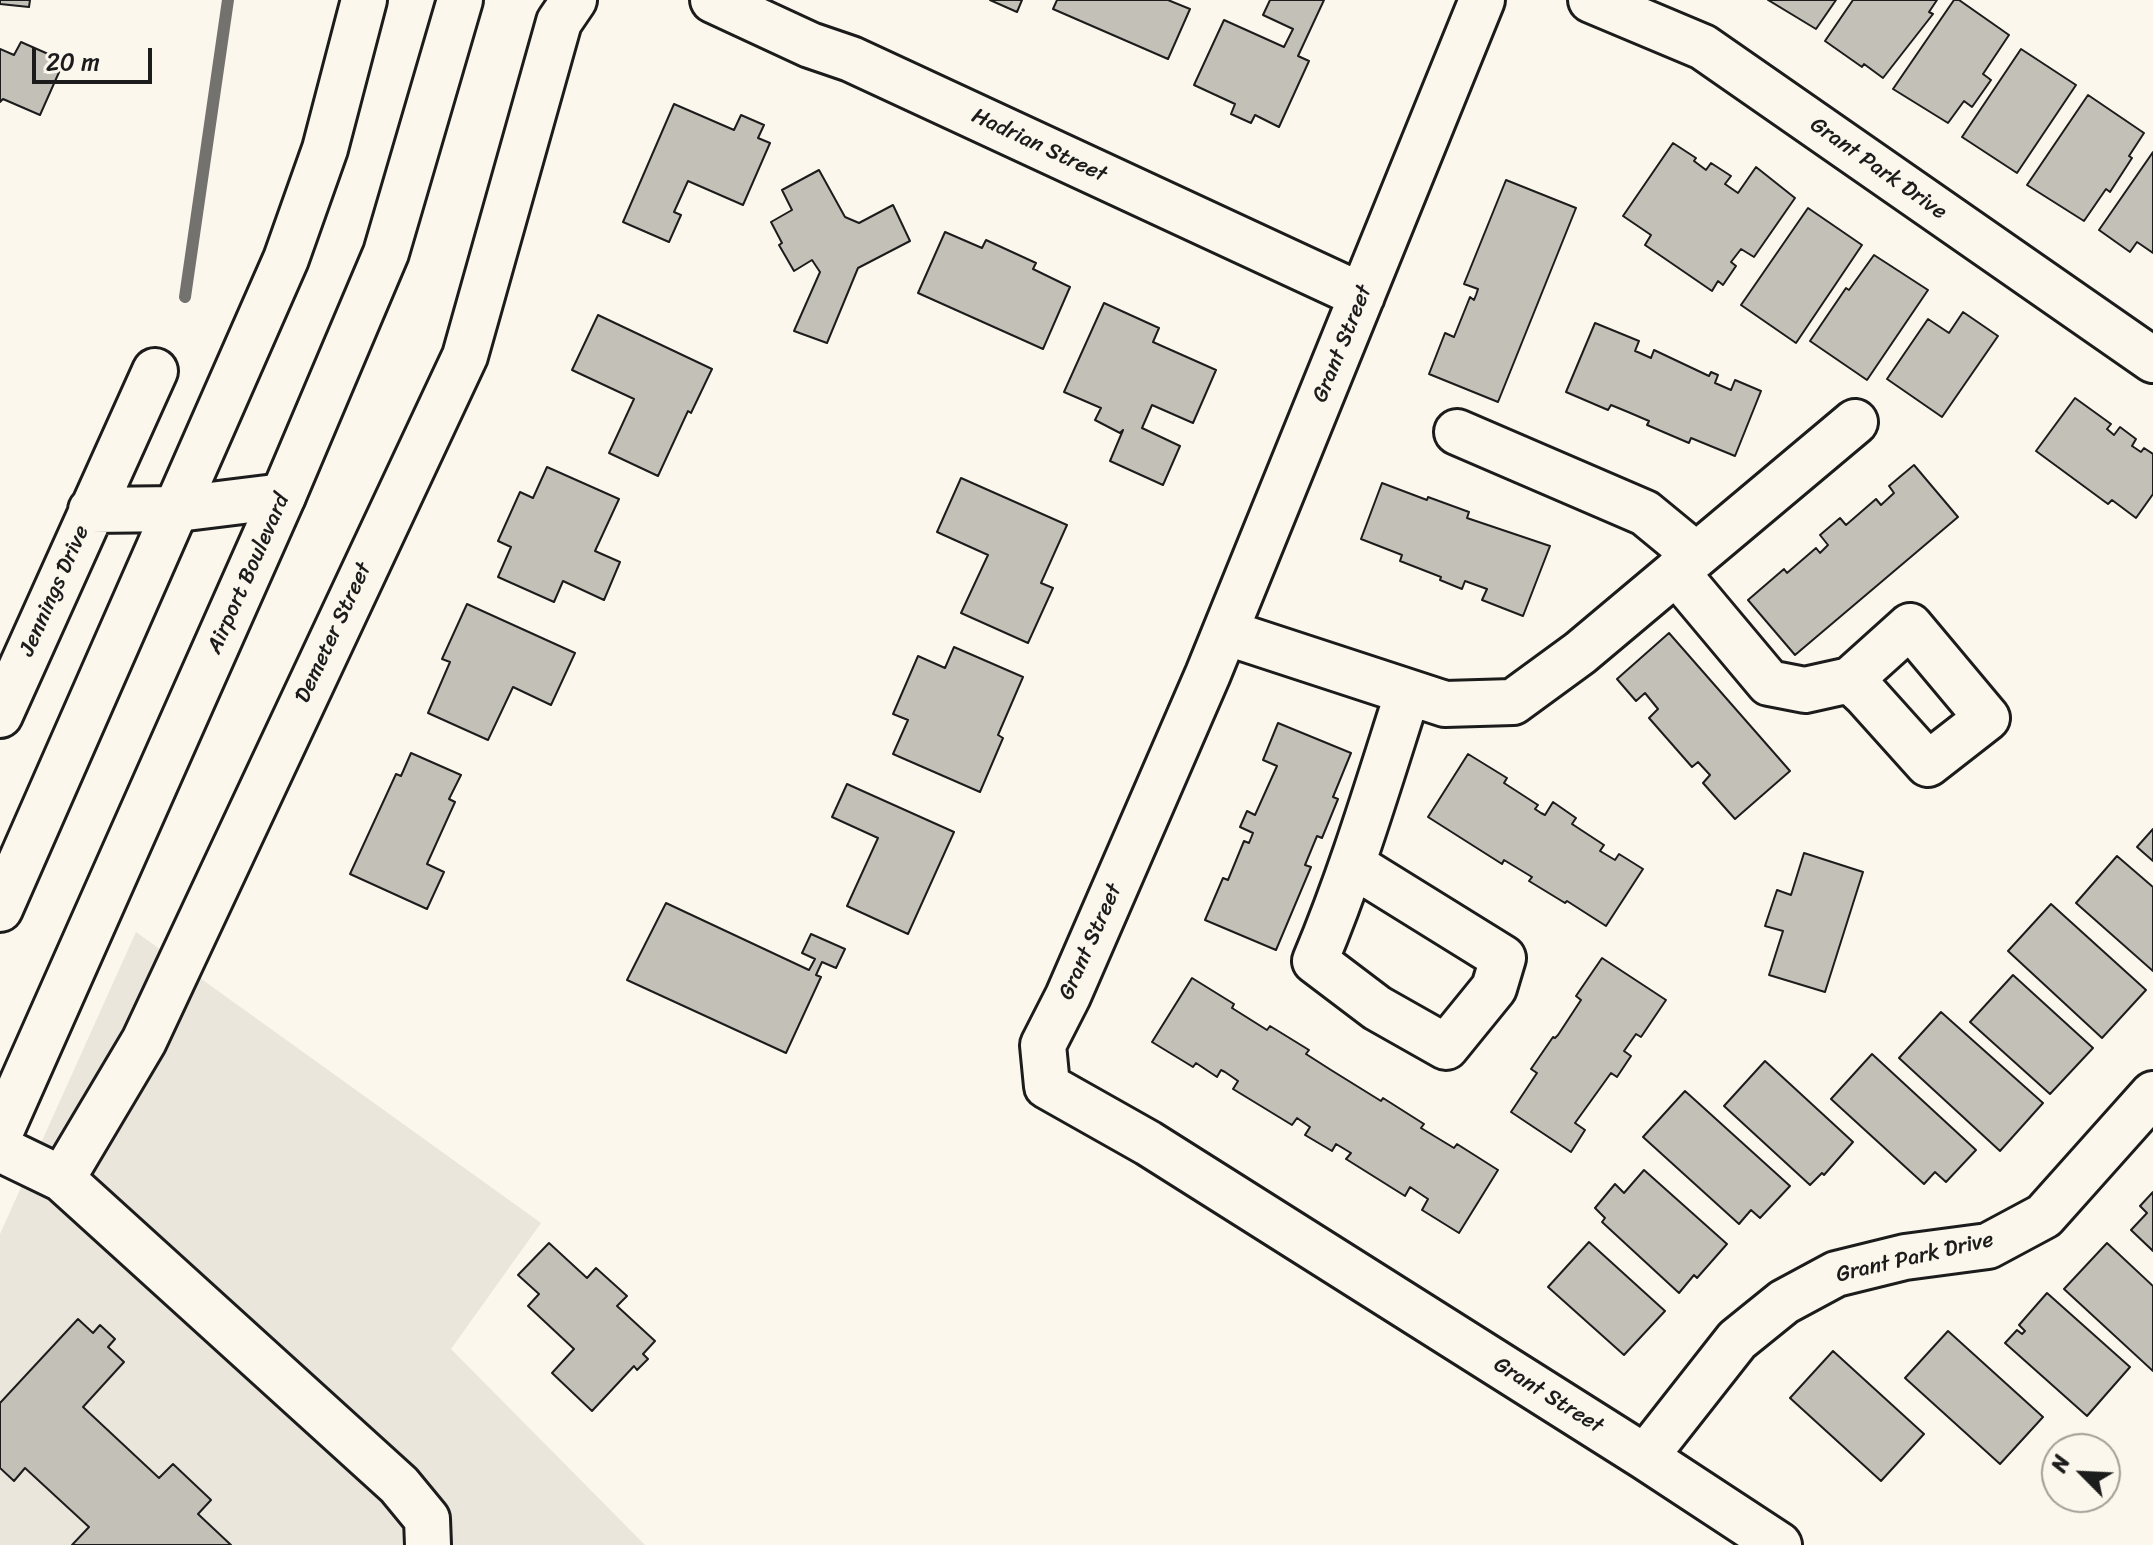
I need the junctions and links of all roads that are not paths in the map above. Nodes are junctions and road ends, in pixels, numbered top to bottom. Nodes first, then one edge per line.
1 (364, 0) edge
2 (460, 0) edge
3 (574, 0) edge
4 (713, 0) edge
5 (1482, 0) edge
6 (1591, 0) edge
7 (1362, 296) junction
8 (2153, 360) edge
9 (155, 371) dead end
10 (1855, 422) dead end
11 (1457, 432) dead end
12 (283, 496) junction
13 (178, 509) junction
14 (91, 510) junction
15 (1686, 563) junction
16 (1225, 632) junction
17 (1850, 680) dead end
18 (1408, 692) junction
19 (0, 715) edge
20 (1353, 865) dead end
21 (0, 909) edge
22 (2153, 1094) edge
23 (0, 1133) edge
24 (0, 1149) edge
25 (62, 1179) junction
26 (1645, 1457) junction
27 (428, 1545) edge
28 (1779, 1545) edge

1 - 13 street
2 - 12 street, Airport Boulevard
3 - 25 street, Demeter Street
4 - 7 street, Hadrian Street
5 - 7 street, Grant Street
6 - 8 street, Grant Park Drive
7 - 16 street, Grant Street
9 - 14 street, Jennings Drive
10 - 15 street
11 - 15 street
12 - 13 street, Jennings Drive
12 - 23 street, Airport Boulevard
13 - 14 street, Jennings Drive
13 - 21 street
14 - 19 street, Jennings Drive
15 - 17 street
15 - 18 street
16 - 18 street
16 - 26 street, Grant Street
18 - 20 street
22 - 26 street, Grant Park Drive
24 - 25 street
25 - 27 street
26 - 28 street, Grant Street

